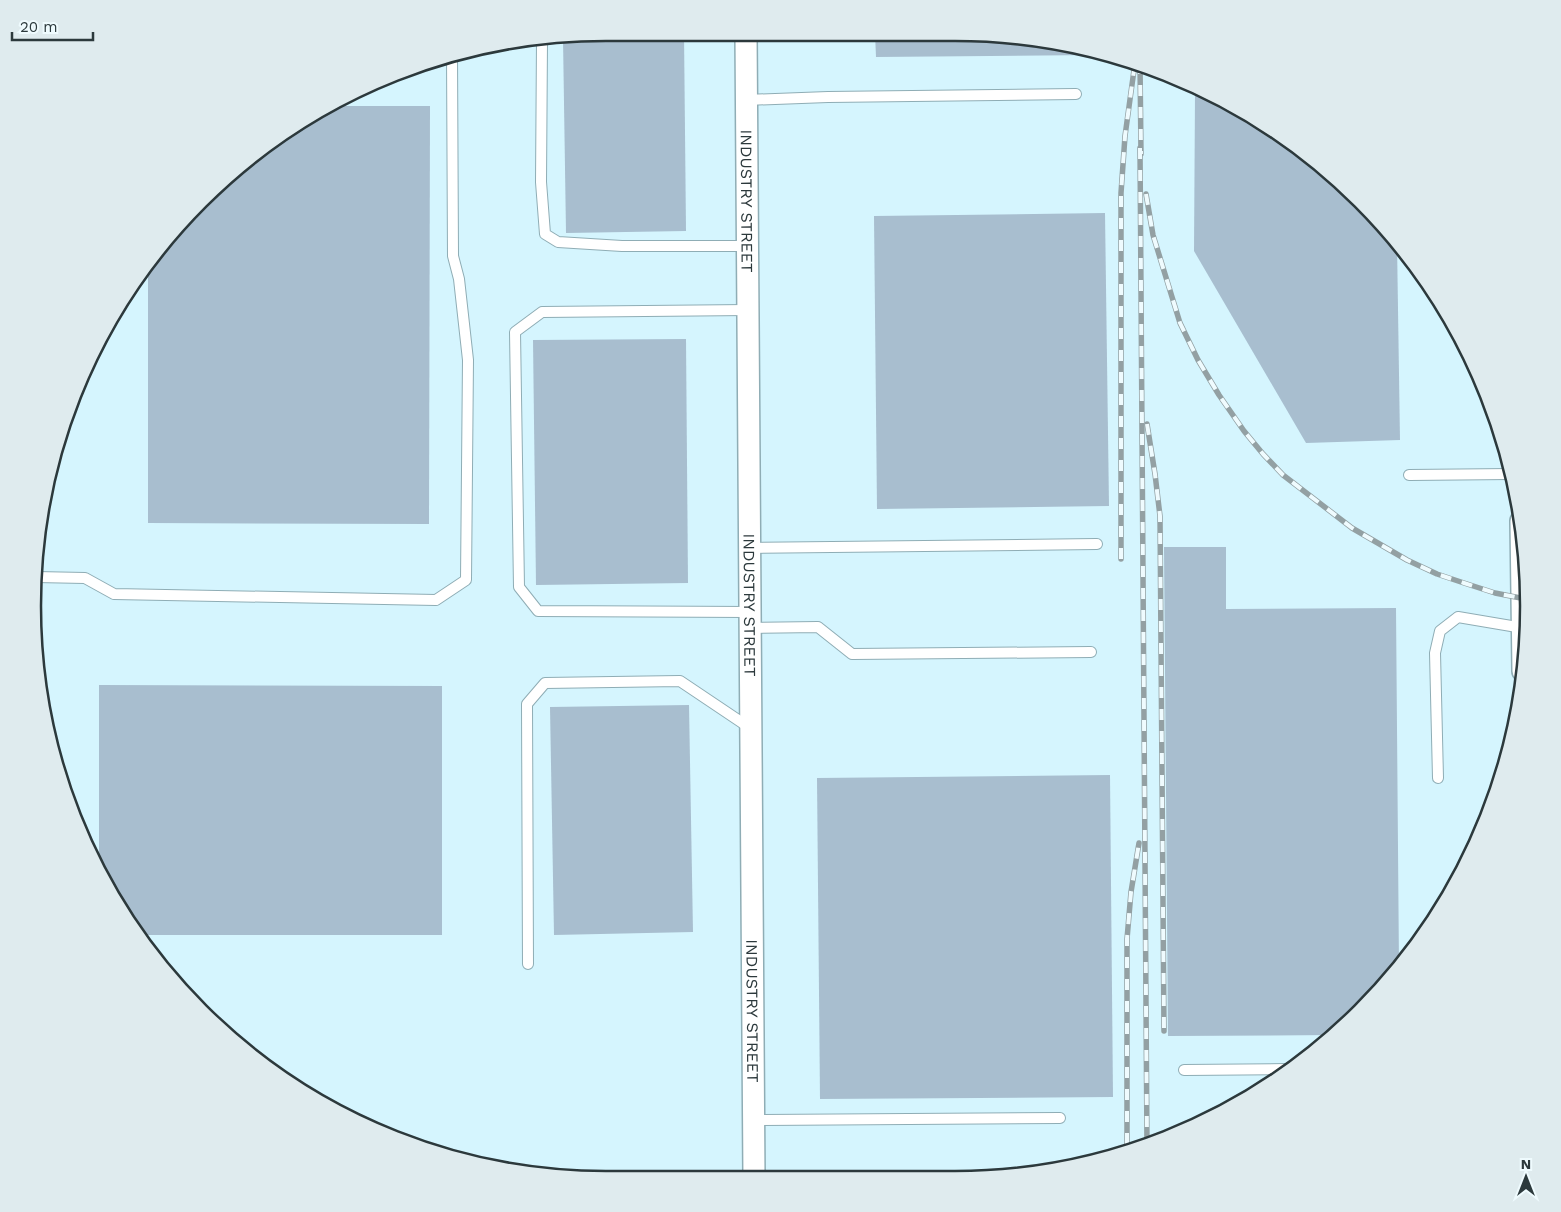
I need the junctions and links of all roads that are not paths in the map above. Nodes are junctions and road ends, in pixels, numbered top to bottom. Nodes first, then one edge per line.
1 (746, 41) edge
2 (542, 45) edge
3 (452, 62) edge
4 (1076, 94) dead end
5 (746, 100) junction
6 (748, 246) junction
7 (748, 310) junction
8 (1504, 474) edge
9 (1409, 475) dead end
10 (1097, 544) dead end
11 (750, 548) junction
12 (42, 576) edge
13 (750, 620) junction
14 (1519, 628) edge
15 (1092, 652) dead end
16 (751, 729) junction
17 (1438, 778) dead end
18 (528, 964) dead end
19 (1184, 1070) dead end
20 (1277, 1070) edge
21 (1060, 1118) dead end
22 (753, 1120) junction
23 (754, 1171) edge

1 - 5 street, INDUSTRY STREET
2 - 6 lane
3 - 12 lane
4 - 5 lane
5 - 6 street, INDUSTRY STREET
6 - 7 street, INDUSTRY STREET
7 - 11 street, INDUSTRY STREET
7 - 13 lane
8 - 9 lane
10 - 11 lane
11 - 13 street, INDUSTRY STREET
13 - 15 lane
13 - 16 street, INDUSTRY STREET
14 - 17 lane
16 - 18 lane
16 - 22 street, INDUSTRY STREET
19 - 20 lane
21 - 22 lane
22 - 23 street, INDUSTRY STREET

